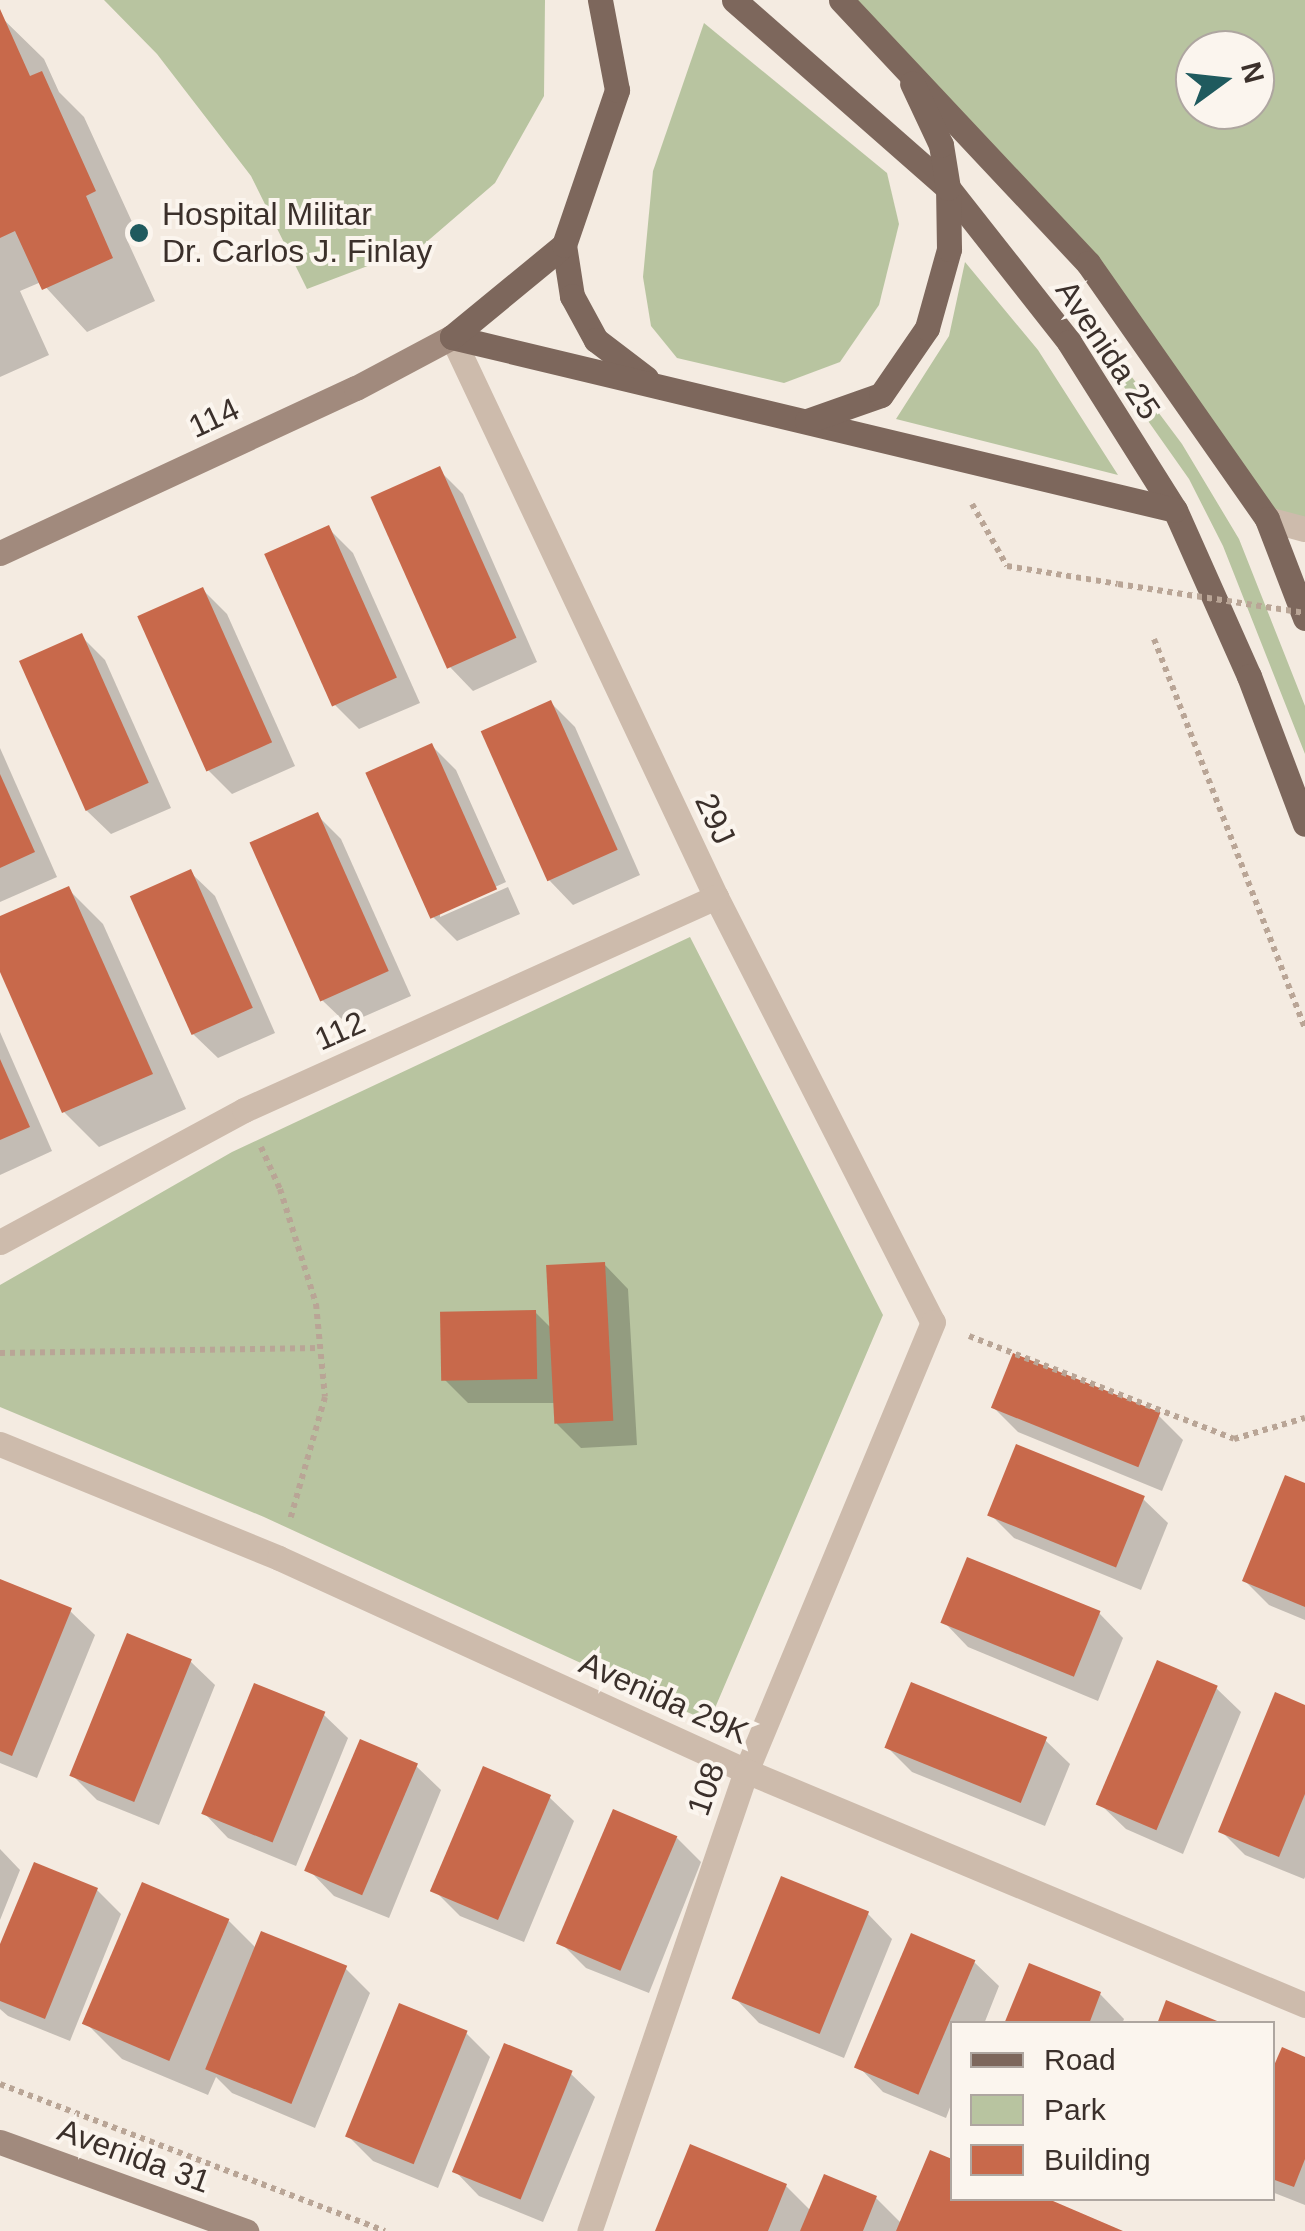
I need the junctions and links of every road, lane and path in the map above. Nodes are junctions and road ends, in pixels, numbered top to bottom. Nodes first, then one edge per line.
1 (600, 0) edge
2 (734, 0) edge
3 (841, 0) edge
4 (901, 59) junction
5 (948, 188) junction
6 (564, 244) junction
7 (452, 337) junction
8 (655, 385) junction
9 (806, 421) junction
10 (1175, 510) junction
11 (1267, 520) junction
12 (1305, 529) edge
13 (0, 553) edge
14 (1007, 566) dead end
15 (1305, 615) edge
16 (1154, 640) dead end
17 (1305, 824) edge
18 (716, 896) junction
19 (1305, 1029) edge
20 (244, 1110) junction
21 (0, 1242) edge
22 (932, 1322) junction
23 (320, 1348) junction
24 (0, 1353) edge
25 (1305, 1418) edge
26 (0, 1444) edge
27 (278, 1558) junction
28 (746, 1771) junction
29 (1305, 2005) edge
30 (0, 2084) edge
31 (0, 2142) edge
32 (246, 2231) edge
33 (385, 2231) edge
34 (589, 2231) edge

1 - 6 main road
2 - 5 main road, Avenida 25
3 - 4 main road, Avenida 25
4 - 5 main road
4 - 11 main road, Avenida 25
5 - 9 main road
5 - 10 main road, Avenida 25
6 - 7 main road
6 - 8 main road
7 - 8 main road
7 - 13 main road, 114
7 - 18 street, 29J
8 - 9 main road
9 - 10 main road
10 - 17 main road, Avenida 25
11 - 12 street
11 - 15 main road, Avenida 25
14 - 15 path, bridge
16 - 19 path
18 - 20 street, 112
18 - 22 street, 29J
20 - 21 street, 112
20 - 23 path
22 - 25 path
22 - 28 street, 108
23 - 24 path
23 - 27 path
26 - 27 street, Avenida 29K
27 - 28 street, Avenida 29K
28 - 29 street, Avenida 29K
28 - 34 street, 108
30 - 33 path
31 - 32 main road, Avenida 31

